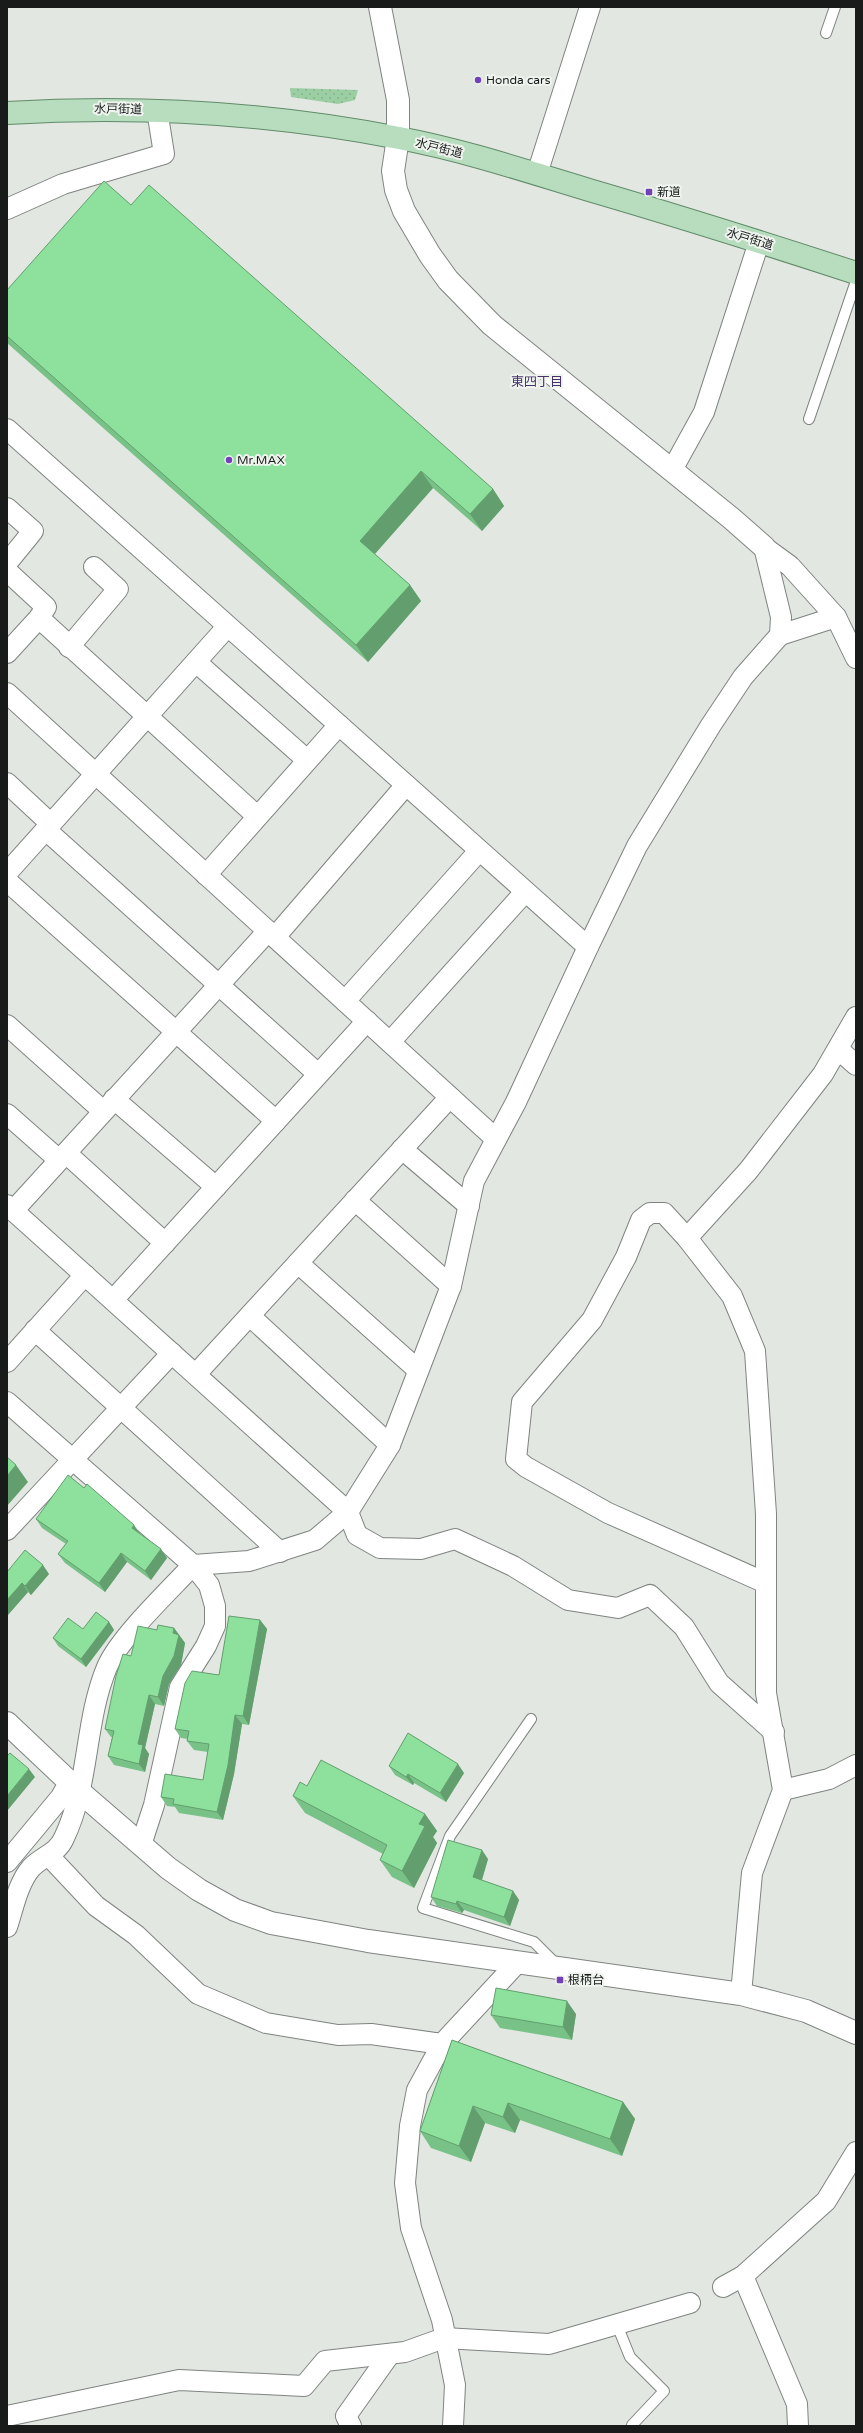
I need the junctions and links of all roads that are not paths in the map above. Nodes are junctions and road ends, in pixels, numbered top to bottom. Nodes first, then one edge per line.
1 (380, 7) edge
2 (590, 7) edge
3 (835, 7) edge
4 (826, 33) dead end
5 (157, 110) junction
6 (7, 113) edge
7 (398, 138) junction
8 (538, 174) junction
9 (7, 209) edge
10 (759, 242) junction
11 (856, 272) edge
12 (856, 281) edge
13 (809, 419) dead end
14 (7, 429) edge
15 (672, 470) junction
16 (7, 508) edge
17 (764, 547) junction
18 (7, 562) edge
19 (94, 567) dead end
20 (7, 571) edge
21 (836, 617) junction
22 (39, 618) junction
23 (227, 627) junction
24 (780, 635) junction
25 (69, 647) junction
26 (7, 653) edge
27 (856, 658) edge
28 (196, 662) junction
29 (7, 693) edge
30 (146, 718) junction
31 (339, 725) junction
32 (307, 760) junction
33 (96, 774) junction
34 (7, 783) edge
35 (406, 785) junction
36 (257, 816) junction
37 (49, 827) junction
38 (479, 851) junction
39 (8, 874) edge
40 (206, 875) junction
41 (525, 892) junction
42 (271, 934) junction
43 (588, 947) junction
44 (218, 985) junction
45 (345, 1001) junction
46 (856, 1017) edge
47 (367, 1021) junction
48 (7, 1025) edge
49 (176, 1031) junction
50 (390, 1042) junction
51 (838, 1049) junction
52 (856, 1065) edge
53 (318, 1074) junction
54 (450, 1097) junction
55 (109, 1105) junction
56 (7, 1114) edge
57 (276, 1121) junction
58 (496, 1139) junction
59 (402, 1149) junction
60 (62, 1157) junction
61 (216, 1187) junction
62 (355, 1200) junction
63 (469, 1206) junction
64 (10, 1208) edge
65 (687, 1238) junction
66 (165, 1243) junction
67 (298, 1263) junction
68 (85, 1275) junction
69 (451, 1286) junction
70 (113, 1300) junction
71 (250, 1316) junction
72 (36, 1330) junction
73 (172, 1353) junction
74 (7, 1362) edge
75 (418, 1370) junction
76 (196, 1374) junction
77 (7, 1402) edge
78 (121, 1406) junction
79 (390, 1445) junction
80 (71, 1459) junction
81 (348, 1512) junction
82 (7, 1530) edge
83 (280, 1552) junction
84 (193, 1565) junction
85 (766, 1583) junction
86 (531, 1719) dead end
87 (7, 1723) edge
88 (774, 1732) junction
89 (856, 1765) edge
90 (75, 1787) junction
91 (782, 1790) junction
92 (141, 1845) junction
93 (49, 1856) junction
94 (7, 1862) edge
95 (7, 1927) edge
96 (517, 1963) junction
97 (561, 1969) junction
98 (741, 1994) junction
99 (856, 2033) edge
100 (442, 2044) junction
101 (856, 2152) edge
102 (742, 2276) junction
103 (723, 2286) dead end
104 (690, 2304) dead end
105 (617, 2325) junction
106 (444, 2338) junction
107 (390, 2354) junction
108 (7, 2416) edge
109 (632, 2425) edge
110 (352, 2426) edge
111 (453, 2426) edge
112 (798, 2426) edge

1 - 7 street
2 - 8 street
3 - 4 lane
5 - 6 main road, 水戸街道
5 - 7 main road, 水戸街道
5 - 9 street
7 - 8 main road, 水戸街道
7 - 15 street
8 - 10 main road, 水戸街道
10 - 11 main road, 水戸街道
10 - 15 street
12 - 13 lane
14 - 23 street
15 - 17 street
16 - 18 street
17 - 21 street
17 - 24 street
19 - 25 street
20 - 22 street
21 - 24 street
21 - 27 street
22 - 25 street
22 - 26 street
23 - 28 street
23 - 31 street
24 - 43 street
25 - 30 street
28 - 30 street
28 - 32 street
29 - 33 street
30 - 33 street
30 - 36 street
31 - 32 street
31 - 35 street
32 - 36 street
33 - 37 street
33 - 40 street
34 - 37 street
35 - 38 street
35 - 42 street
36 - 40 street
37 - 39 street
37 - 44 street
38 - 41 street
38 - 45 street
39 - 49 street
40 - 42 street
41 - 43 street
41 - 50 street
42 - 44 street
42 - 45 street
43 - 58 street
44 - 49 street
44 - 53 street
45 - 47 street
46 - 51 street
47 - 50 street
47 - 53 street
48 - 55 street
49 - 55 street
49 - 57 street
50 - 54 street
51 - 52 street
51 - 65 street
53 - 57 street
54 - 58 street
54 - 59 street
55 - 60 street
55 - 61 street
56 - 60 street
57 - 61 street
58 - 63 street
59 - 62 street
59 - 63 street
60 - 64 street
60 - 66 street
61 - 66 street
62 - 67 street
62 - 69 street
63 - 69 street
64 - 68 street
65 - 85 street
65 - 85 street
66 - 70 street
67 - 71 street
67 - 75 street
68 - 70 street
68 - 72 street
69 - 75 street
70 - 73 street
71 - 76 street
71 - 79 street
72 - 74 street
72 - 78 street
73 - 76 street
73 - 78 street
75 - 79 street
76 - 81 street
77 - 80 street
78 - 80 street
78 - 83 street
79 - 81 street
80 - 82 street
80 - 84 street
81 - 83 street
81 - 88 street
83 - 84 street
84 - 90 street
84 - 92 street
85 - 88 street
86 - 97 lane
87 - 90 street
88 - 91 street
89 - 91 street
90 - 92 street
90 - 93 street
90 - 94 street
91 - 98 street
92 - 96 street
93 - 95 street
93 - 100 street
96 - 97 street
96 - 100 street
97 - 98 street
98 - 99 street
100 - 106 street
101 - 102 street
102 - 103 street
102 - 112 street
104 - 105 street
105 - 106 street
105 - 109 lane
106 - 107 street
106 - 111 street
107 - 108 street
107 - 110 street

